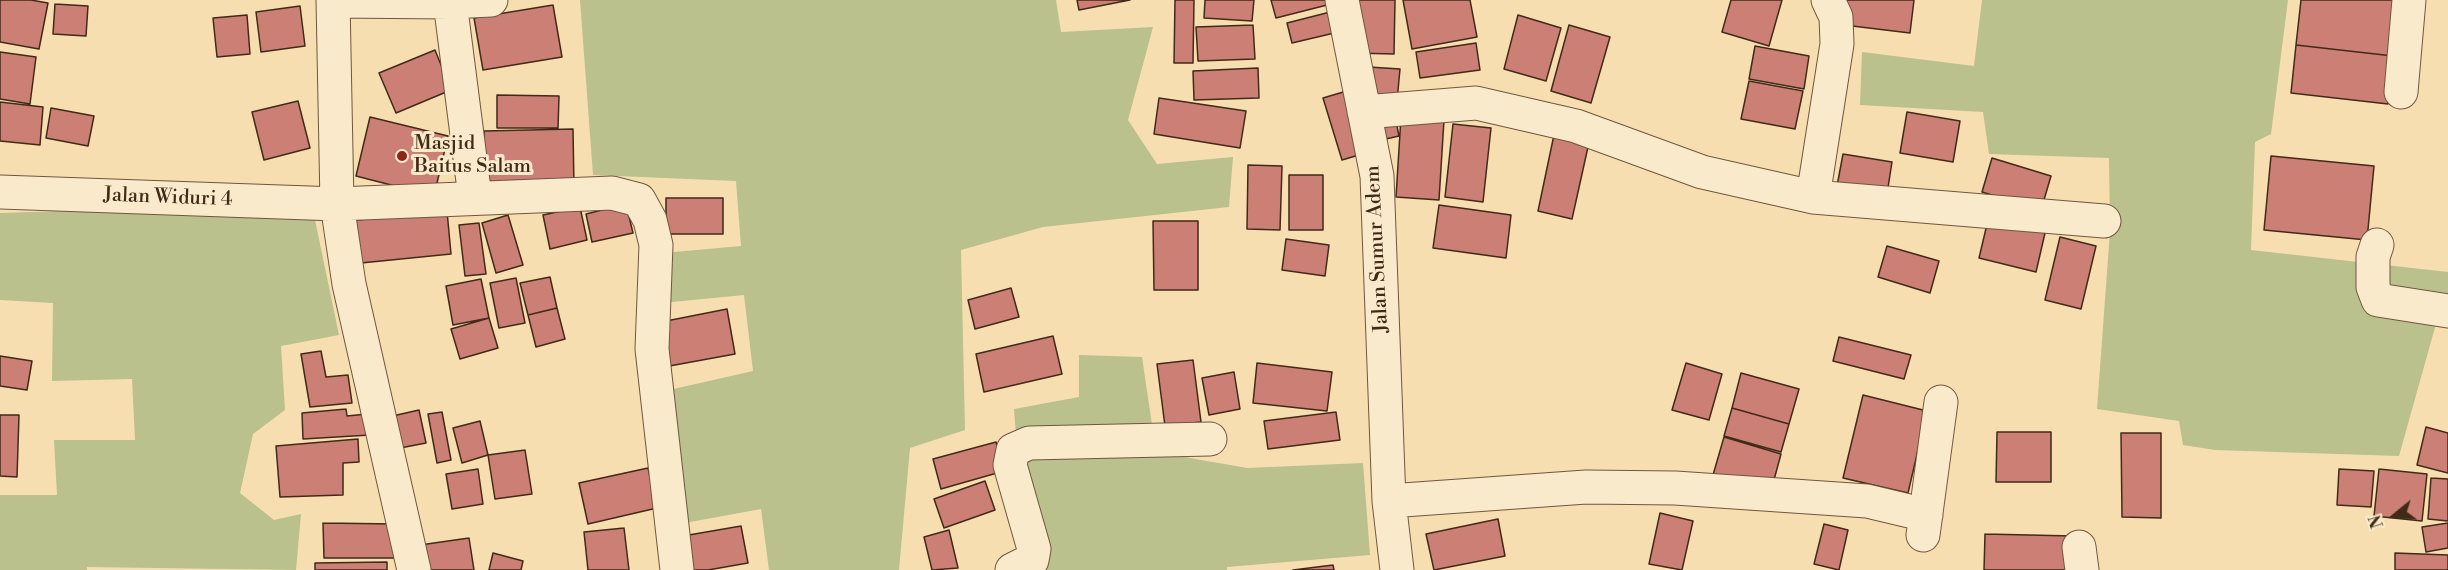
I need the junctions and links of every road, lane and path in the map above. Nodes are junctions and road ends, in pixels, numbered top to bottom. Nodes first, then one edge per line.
1 (333, 0) edge
2 (491, 0) edge
3 (1342, 0) edge
4 (1828, 0) edge
5 (2409, 0) edge
6 (450, 2) junction
7 (2401, 92) dead end
8 (1364, 112) junction
9 (0, 192) edge
10 (1813, 197) junction
11 (475, 198) junction
12 (337, 204) junction
13 (2104, 221) dead end
14 (2377, 245) dead end
15 (2448, 311) edge
16 (1941, 402) dead end
17 (1210, 439) dead end
18 (1389, 501) junction
19 (414, 570) edge
20 (677, 570) edge
21 (1012, 570) edge
22 (1397, 570) edge

1 - 6 street
1 - 12 street
2 - 6 street
3 - 8 street, Jalan Sumur Adem
4 - 10 street
5 - 7 street
6 - 11 street
8 - 10 street
8 - 18 street, Jalan Sumur Adem
9 - 12 street, Jalan Widuri 4
10 - 13 street
11 - 12 street, Jalan Widuri 4
11 - 20 street, Jalan Widuri 4
12 - 19 street
14 - 15 street
16 - 18 street
17 - 21 street
18 - 22 street, Jalan Sumur Adem

